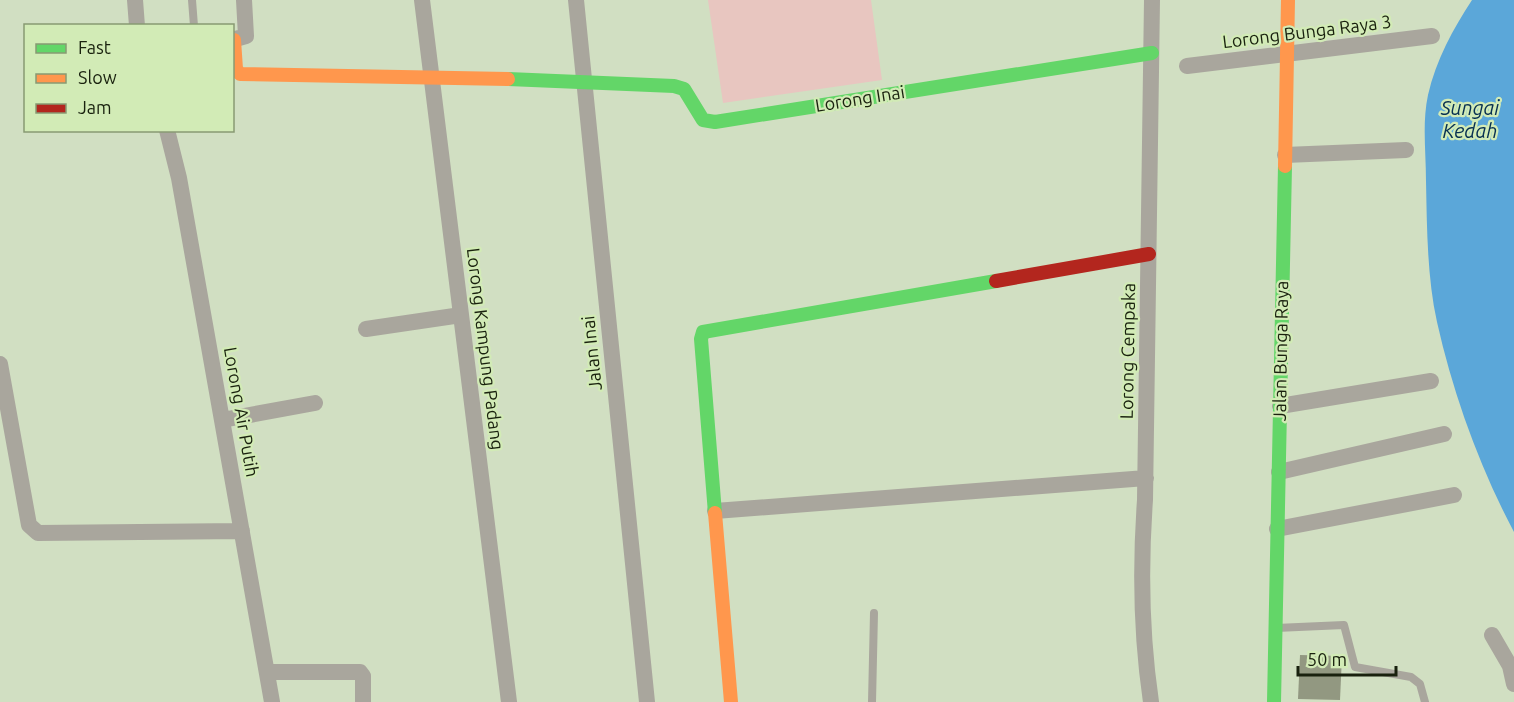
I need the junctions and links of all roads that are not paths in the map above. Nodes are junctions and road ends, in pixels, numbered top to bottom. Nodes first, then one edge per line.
1 (135, 0) edge
2 (192, 0) edge
3 (244, 0) edge
4 (422, 0) edge
5 (576, 0) edge
6 (1152, 0) edge
7 (1288, 0) edge
8 (137, 24) edge
9 (194, 24) edge
10 (1432, 36) dead end
11 (234, 40) edge
12 (234, 50) edge
13 (1152, 52) junction
14 (1287, 54) junction
15 (1187, 66) dead end
16 (432, 79) junction
17 (584, 80) junction
18 (168, 132) edge
19 (1406, 150) dead end
20 (1285, 155) junction
21 (1149, 254) junction
22 (461, 315) junction
23 (366, 329) dead end
24 (0, 364) edge
25 (1431, 381) dead end
26 (315, 404) dead end
27 (1280, 406) junction
28 (222, 420) junction
29 (1444, 434) dead end
30 (1279, 472) junction
31 (1146, 478) junction
32 (1454, 495) dead end
33 (715, 511) junction
34 (1277, 529) junction
35 (242, 531) junction
36 (874, 613) dead end
37 (1276, 628) junction
38 (1492, 635) dead end
39 (1512, 666) edge
40 (267, 672) junction
41 (1514, 684) edge
42 (272, 702) edge
43 (363, 702) edge
44 (509, 702) edge
45 (647, 702) edge
46 (731, 702) edge
47 (872, 702) edge
48 (1151, 702) edge
49 (1274, 702) edge
50 (1425, 702) edge

1 - 8 street
2 - 9 lane
3 - 11 street
4 - 16 street, Lorong Kampung Padang
5 - 17 street, Jalan Inai
6 - 13 street, Lorong Cempaka
7 - 14 street, Jalan Bunga Raya
10 - 14 street, Lorong Bunga Raya 3
12 - 16 street, Lorong Inai
13 - 17 street, Lorong Inai
13 - 21 street, Lorong Cempaka
14 - 15 street, Lorong Bunga Raya 3
14 - 20 street, Jalan Bunga Raya
16 - 17 street, Lorong Inai
16 - 22 street, Lorong Kampung Padang
17 - 45 street, Jalan Inai
18 - 28 street, Lorong Air Putih
19 - 20 street
20 - 27 street, Jalan Bunga Raya
21 - 31 street, Lorong Cempaka
21 - 33 street
22 - 23 street
22 - 44 street, Lorong Kampung Padang
24 - 35 street
25 - 27 street
26 - 28 street
27 - 30 street, Jalan Bunga Raya
28 - 35 street, Lorong Air Putih
29 - 30 street
30 - 34 street, Jalan Bunga Raya
31 - 33 street
31 - 48 street, Lorong Cempaka
32 - 34 street
33 - 46 street
34 - 37 street, Jalan Bunga Raya
35 - 40 street, Lorong Air Putih
36 - 47 lane
37 - 49 street, Jalan Bunga Raya
37 - 50 lane
38 - 39 street
39 - 41 street
40 - 42 street, Lorong Air Putih
40 - 43 street

